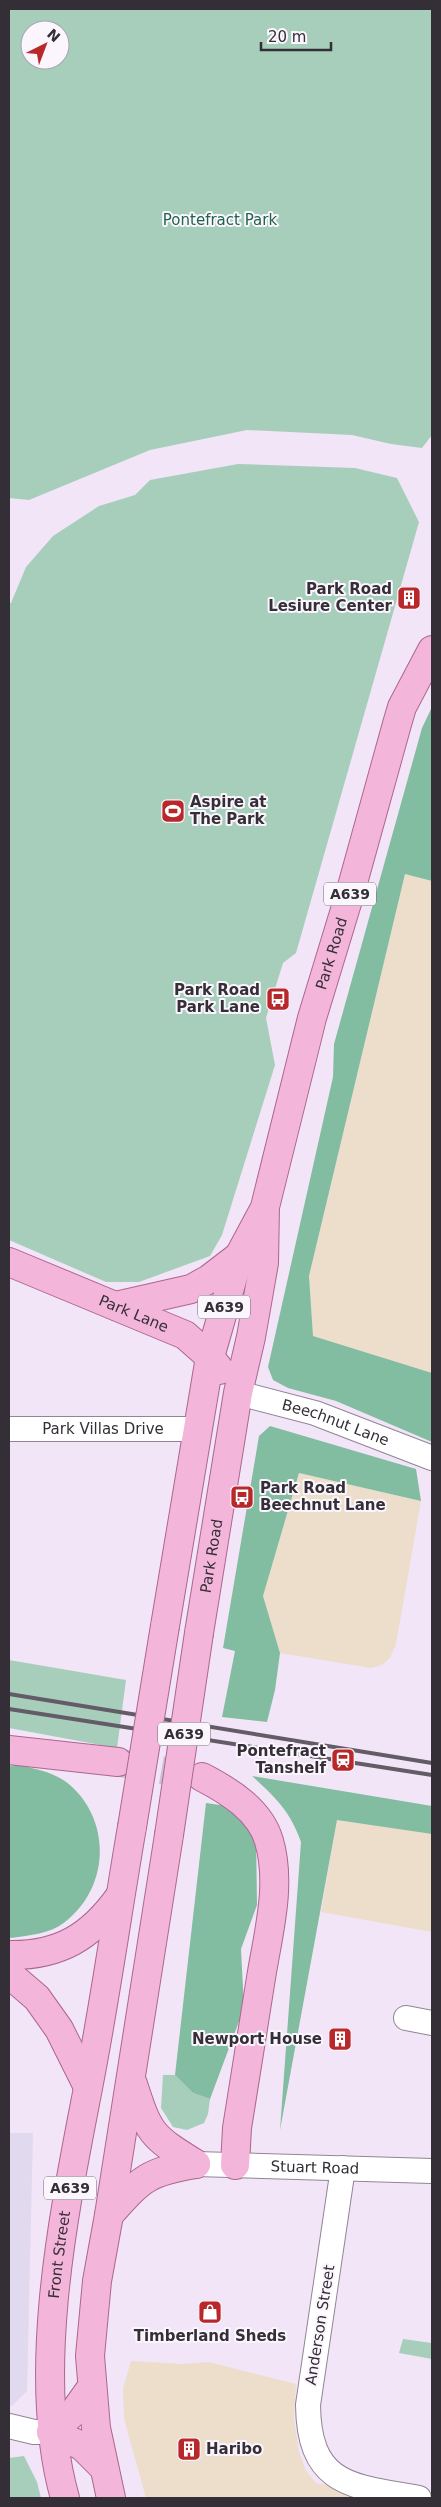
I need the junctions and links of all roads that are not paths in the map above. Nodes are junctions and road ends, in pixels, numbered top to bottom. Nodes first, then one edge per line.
1 (432, 650) edge
2 (265, 1207) junction
3 (239, 1256) junction
4 (9, 1262) edge
5 (127, 1312) junction
6 (210, 1358) junction
7 (238, 1393) junction
8 (198, 1420) junction
9 (9, 1429) edge
10 (432, 1458) edge
11 (9, 1750) edge
12 (118, 1762) tunnel mouth
13 (202, 1777) tunnel mouth
14 (120, 1896) junction
15 (9, 1955) edge
16 (9, 1974) edge
17 (406, 2018) dead end
18 (432, 2023) edge
19 (131, 2078) junction
20 (88, 2087) junction
21 (196, 2164) junction
22 (235, 2165) junction
23 (343, 2168) junction
24 (432, 2172) edge
25 (109, 2215) junction
26 (91, 2388) junction
27 (9, 2426) edge
28 (51, 2432) junction
29 (103, 2467) junction
30 (65, 2498) edge
31 (111, 2498) edge
32 (419, 2498) edge

1 - 2 main road, Park Road / A639
2 - 3 main road, Park Road / A639
2 - 7 main road, Park Road / A639
3 - 5 main road
3 - 6 main road, Park Road / A639
4 - 5 main road, Park Lane
5 - 6 main road, Park Lane
5 - 8 main road
6 - 7 main road, Park Lane
6 - 8 main road, Park Road / A639
7 - 10 street, Beechnut Lane
7 - 19 main road, Park Road / A639, bridge
8 - 9 street, Park Villas Drive
8 - 14 main road, Park Road / A639, bridge
11 - 12 main road
13 - 22 main road
14 - 15 main road
14 - 20 main road, Front Street / A639
16 - 20 main road
17 - 18 street
19 - 21 main road
19 - 25 main road, A639
20 - 28 main road, Front Street / A639
21 - 22 street, Stuart Road
21 - 25 main road
22 - 23 street, Stuart Road
23 - 24 street, Stuart Road
23 - 32 street, Anderson Street
25 - 26 main road, A639
26 - 28 main road
26 - 29 main road, A639
27 - 28 street
28 - 29 main road
28 - 30 main road, Front Street / A639
29 - 31 main road, A639

